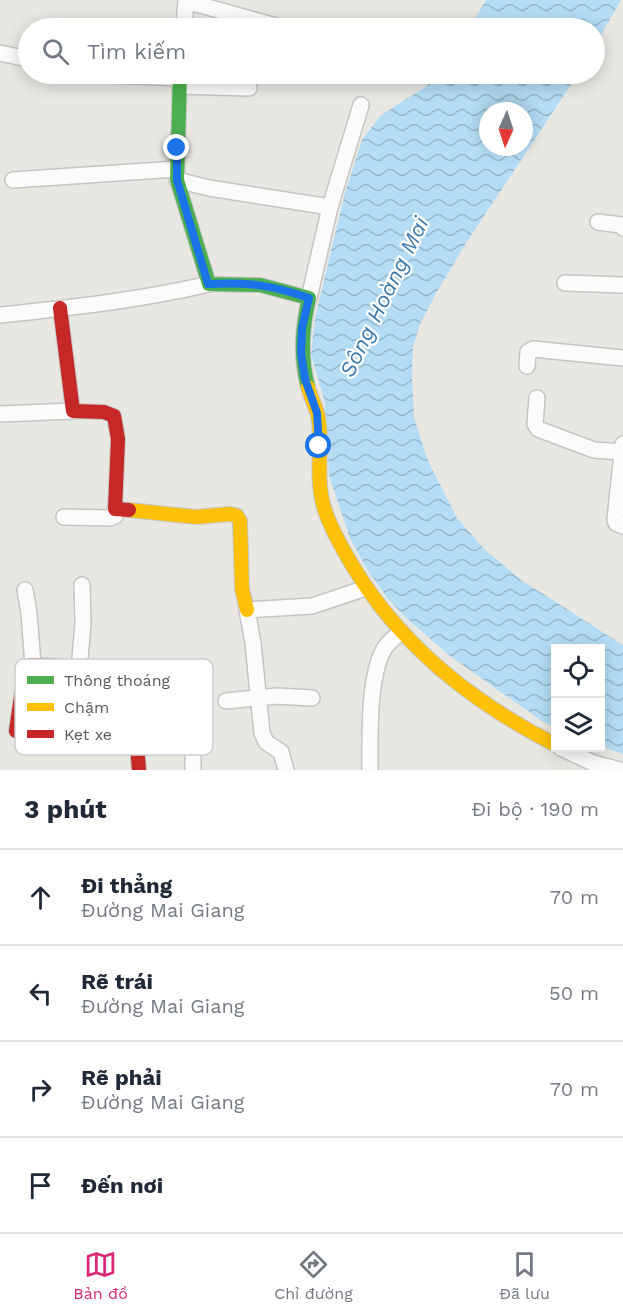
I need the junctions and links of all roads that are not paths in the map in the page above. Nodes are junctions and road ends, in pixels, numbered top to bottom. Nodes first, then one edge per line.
1 (186, 0) edge
2 (185, 18) edge
3 (248, 18) edge
4 (0, 53) edge
5 (18, 57) edge
6 (180, 84) edge
7 (218, 84) edge
8 (249, 88) dead end
9 (361, 105) dead end
10 (177, 174) junction
11 (14, 180) dead end
12 (330, 207) junction
13 (598, 222) dead end
14 (623, 228) edge
15 (566, 282) dead end
16 (208, 284) junction
17 (623, 285) edge
18 (309, 298) junction
19 (60, 308) junction
20 (0, 315) edge
21 (623, 358) edge
22 (527, 366) dead end
23 (537, 398) dead end
24 (73, 411) junction
25 (0, 414) edge
26 (622, 448) edge
27 (115, 509) junction
28 (64, 518) dead end
29 (623, 526) edge
30 (82, 585) dead end
31 (366, 588) junction
32 (25, 590) dead end
33 (247, 610) junction
34 (401, 632) junction
35 (33, 659) edge
36 (80, 659) edge
37 (312, 698) dead end
38 (258, 699) junction
39 (226, 701) dead end
40 (551, 743) edge
41 (569, 752) edge
42 (138, 755) edge
43 (593, 766) edge
44 (139, 770) edge
45 (286, 770) edge
46 (370, 770) edge
47 (620, 770) edge

1 - 2 street
1 - 3 street
4 - 5 street
6 - 10 street
7 - 8 street
9 - 12 street
10 - 11 street
10 - 12 street
10 - 16 street
12 - 18 street
13 - 14 street
15 - 17 street
16 - 18 street
16 - 19 street
18 - 31 street
19 - 20 street
19 - 24 street
21 - 22 street
23 - 26 street
24 - 25 street
24 - 27 street
26 - 29 street
27 - 28 street
27 - 33 street
30 - 36 street
31 - 33 street
31 - 34 street
32 - 35 street
33 - 38 street
34 - 40 street
34 - 46 street
37 - 38 street
38 - 39 street
38 - 45 street
41 - 43 street
42 - 44 street
43 - 47 street

